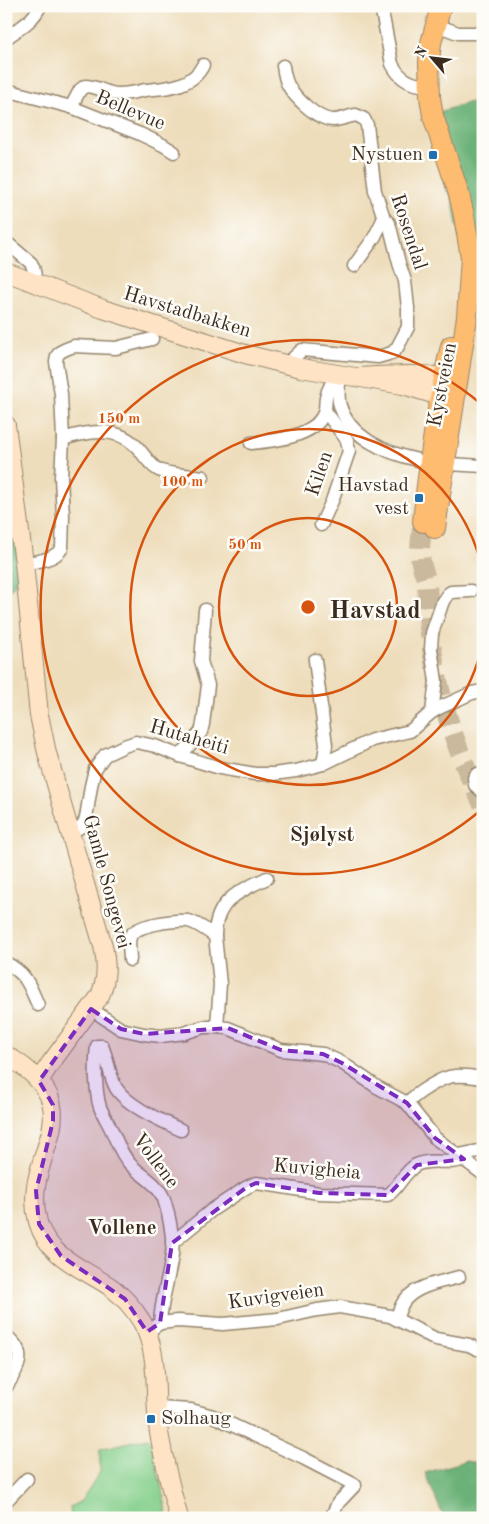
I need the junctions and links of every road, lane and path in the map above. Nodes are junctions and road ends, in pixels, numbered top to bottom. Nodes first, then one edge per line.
1 (40, 6) edge
2 (381, 6) edge
3 (438, 16) edge
4 (483, 33) edge
5 (6, 38) edge
6 (203, 65) dead end
7 (283, 66) dead end
8 (429, 85) junction
9 (6, 90) edge
10 (72, 106) junction
11 (174, 152) dead end
12 (384, 218) junction
13 (6, 242) edge
14 (354, 266) dead end
15 (6, 272) edge
16 (35, 284) junction
17 (152, 339) dead end
18 (286, 365) junction
19 (339, 374) junction
20 (446, 388) junction
21 (325, 411) junction
22 (6, 425) edge
23 (63, 439) junction
24 (251, 443) dead end
25 (418, 460) dead end
26 (449, 464) dead end
27 (483, 466) edge
28 (203, 477) dead end
29 (321, 525) dead end
30 (429, 528) tunnel mouth
31 (24, 563) junction
32 (471, 591) dead end
33 (205, 610) dead end
34 (315, 660) dead end
35 (483, 691) edge
36 (432, 712) junction
37 (180, 756) junction
38 (323, 764) junction
39 (483, 772) edge
40 (483, 792) edge
41 (71, 831) junction
42 (267, 878) dead end
43 (215, 936) junction
44 (130, 960) dead end
45 (6, 963) edge
46 (38, 1005) dead end
47 (91, 1009) junction
48 (218, 1027) junction
49 (6, 1056) edge
50 (483, 1078) edge
51 (40, 1081) junction
52 (407, 1103) junction
53 (181, 1130) dead end
54 (483, 1150) edge
55 (462, 1157) junction
56 (483, 1174) edge
57 (172, 1243) junction
58 (460, 1277) dead end
59 (396, 1319) junction
60 (154, 1328) junction
61 (6, 1336) edge
62 (476, 1349) dead end
63 (6, 1387) edge
64 (157, 1408) junction
65 (27, 1479) dead end
66 (6, 1501) edge
67 (179, 1518) edge
68 (331, 1518) edge

1 - 5 street
2 - 8 street
3 - 4 street, Kystveien
3 - 8 main road, Kystveien
6 - 10 street, Bellevue
7 - 12 street, Rosendal
8 - 20 main road, Kystveien
9 - 10 street, Bellevue
10 - 11 street, Bellevue
12 - 14 street
12 - 18 street, Rosendal
13 - 16 street
15 - 16 main road, Havstadbakken
16 - 18 main road, Havstadbakken
17 - 23 street
18 - 19 main road, Havstadbakken
19 - 20 main road, Havstadbakken
19 - 21 street
19 - 25 street
20 - 30 main road, Kystveien
21 - 24 street, Kilen
21 - 29 street, Kilen
22 - 31 main road, Gamle Songevei
23 - 28 street
23 - 31 street
26 - 27 street
31 - 41 main road, Gamle Songevei
32 - 36 street
33 - 37 street
34 - 38 street
35 - 36 street, Hutaheiti
36 - 38 street, Hutaheiti
37 - 38 street, Hutaheiti
37 - 41 street, Hutaheiti
39 - 40 street
41 - 47 main road, Gamle Songevei
42 - 43 street
43 - 44 street
43 - 48 street
45 - 46 street
47 - 48 street
47 - 51 main road, Gamle Songevei
48 - 52 street
49 - 51 main road
50 - 52 street
51 - 60 main road
52 - 55 street
53 - 57 street, Vollene
54 - 55 street, Kuvigheia
55 - 56 street
55 - 57 street, Kuvigheia
57 - 60 street, Vollene
58 - 59 street
59 - 60 street, Kuvigveien
59 - 62 street, Kuvigveien
60 - 64 main road
61 - 63 street
64 - 67 main road
64 - 68 street
65 - 66 street

